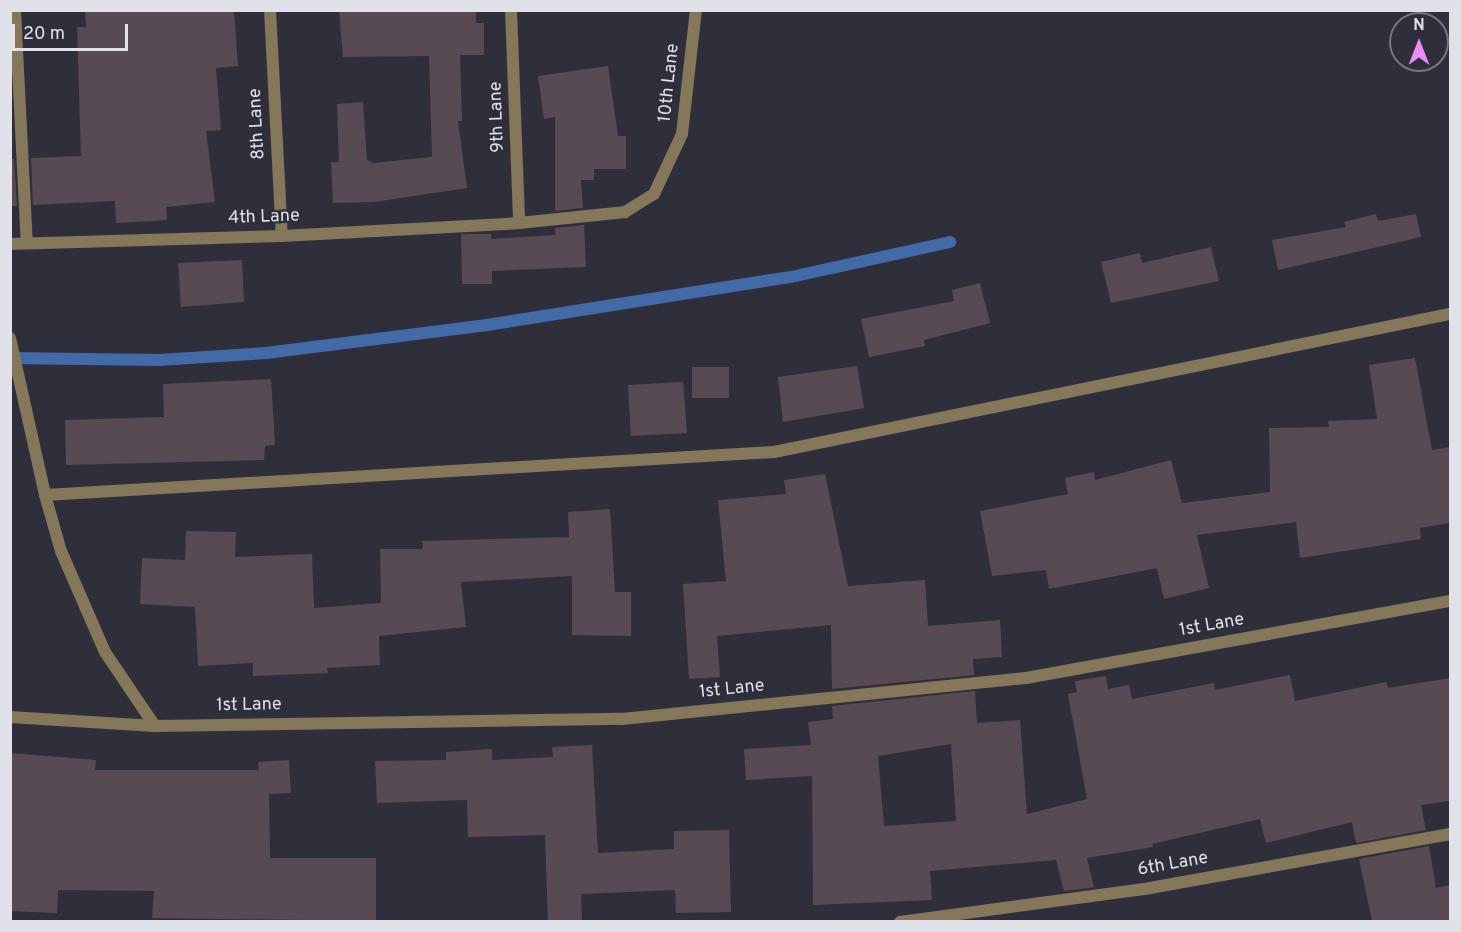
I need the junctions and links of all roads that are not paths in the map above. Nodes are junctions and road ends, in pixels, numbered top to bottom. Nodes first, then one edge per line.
1 (15, 10) edge
2 (270, 10) edge
3 (511, 10) edge
4 (696, 10) edge
5 (519, 223) junction
6 (282, 236) junction
7 (27, 243) junction
8 (10, 244) edge
9 (1450, 314) edge
10 (10, 338) edge
11 (45, 495) junction
12 (1450, 602) edge
13 (10, 717) edge
14 (155, 726) junction
15 (1450, 834) edge
16 (900, 921) edge

1 - 7 street
2 - 6 street, 8th Lane
3 - 5 street, 9th Lane
4 - 5 street, 10th Lane
5 - 6 street, 4th Lane
6 - 7 street, 4th Lane
7 - 8 street, 4th Lane
9 - 11 street
10 - 11 street
11 - 14 street
12 - 14 street, 1st Lane
13 - 14 street, 1st Lane
15 - 16 street, 6th Lane

